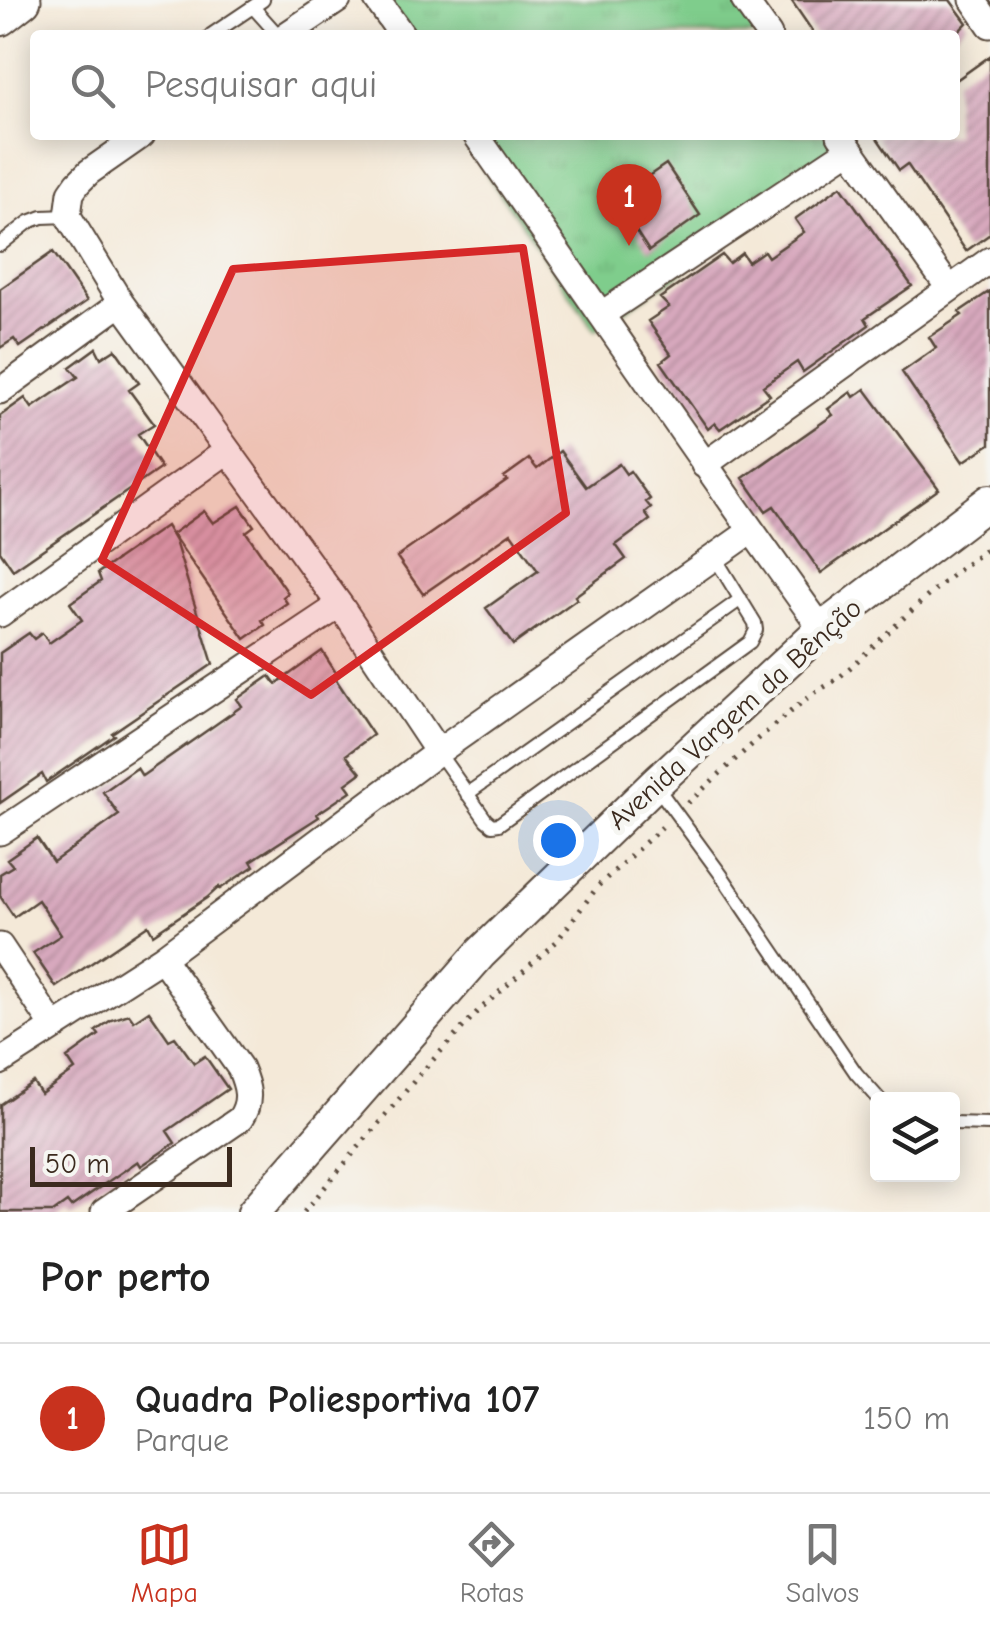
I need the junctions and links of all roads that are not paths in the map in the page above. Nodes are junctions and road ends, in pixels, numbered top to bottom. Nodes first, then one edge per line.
1 (22, 0) edge
2 (338, 0) edge
3 (377, 0) edge
4 (744, 0) edge
5 (973, 0) edge
6 (258, 3) edge
7 (0, 18) edge
8 (990, 25) edge
9 (218, 30) edge
10 (275, 30) edge
11 (293, 30) edge
12 (398, 30) edge
13 (765, 30) edge
14 (135, 140) edge
15 (480, 140) edge
16 (844, 142) edge
17 (68, 216) junction
18 (0, 245) edge
19 (990, 260) edge
20 (949, 288) junction
21 (120, 303) junction
22 (602, 314) junction
23 (0, 391) edge
24 (227, 450) junction
25 (704, 465) junction
26 (990, 501) edge
27 (750, 530) junction
28 (714, 556) junction
29 (740, 599) junction
30 (340, 605) junction
31 (0, 614) edge
32 (822, 629) junction
33 (438, 752) junction
34 (655, 784) junction
35 (467, 794) junction
36 (0, 832) edge
37 (0, 946) edge
38 (162, 958) junction
39 (54, 1027) junction
40 (0, 1062) edge
41 (873, 1092) edge
42 (960, 1123) edge
43 (990, 1124) edge
44 (104, 1212) edge
45 (254, 1212) edge

1 - 7 main road
2 - 11 street
3 - 12 street
4 - 13 street
5 - 8 street
6 - 9 lane
6 - 10 lane
14 - 17 street
15 - 22 street
16 - 20 street
16 - 22 street
17 - 18 lane
17 - 21 street
19 - 20 street
20 - 25 street
21 - 23 street
21 - 24 street
22 - 25 street
24 - 30 street
24 - 31 street
25 - 27 street
26 - 32 street, Avenida Vargem da Bênção
27 - 28 street
27 - 32 street
28 - 29 lane
28 - 33 street
29 - 35 lane
29 - 35 lane
30 - 33 street
30 - 36 street
32 - 34 street, Avenida Vargem da Bênção
33 - 35 lane
33 - 38 street
34 - 41 lane
34 - 45 street, Avenida Vargem da Bênção
37 - 39 street
38 - 39 street
38 - 44 street
39 - 40 street
42 - 43 lane

